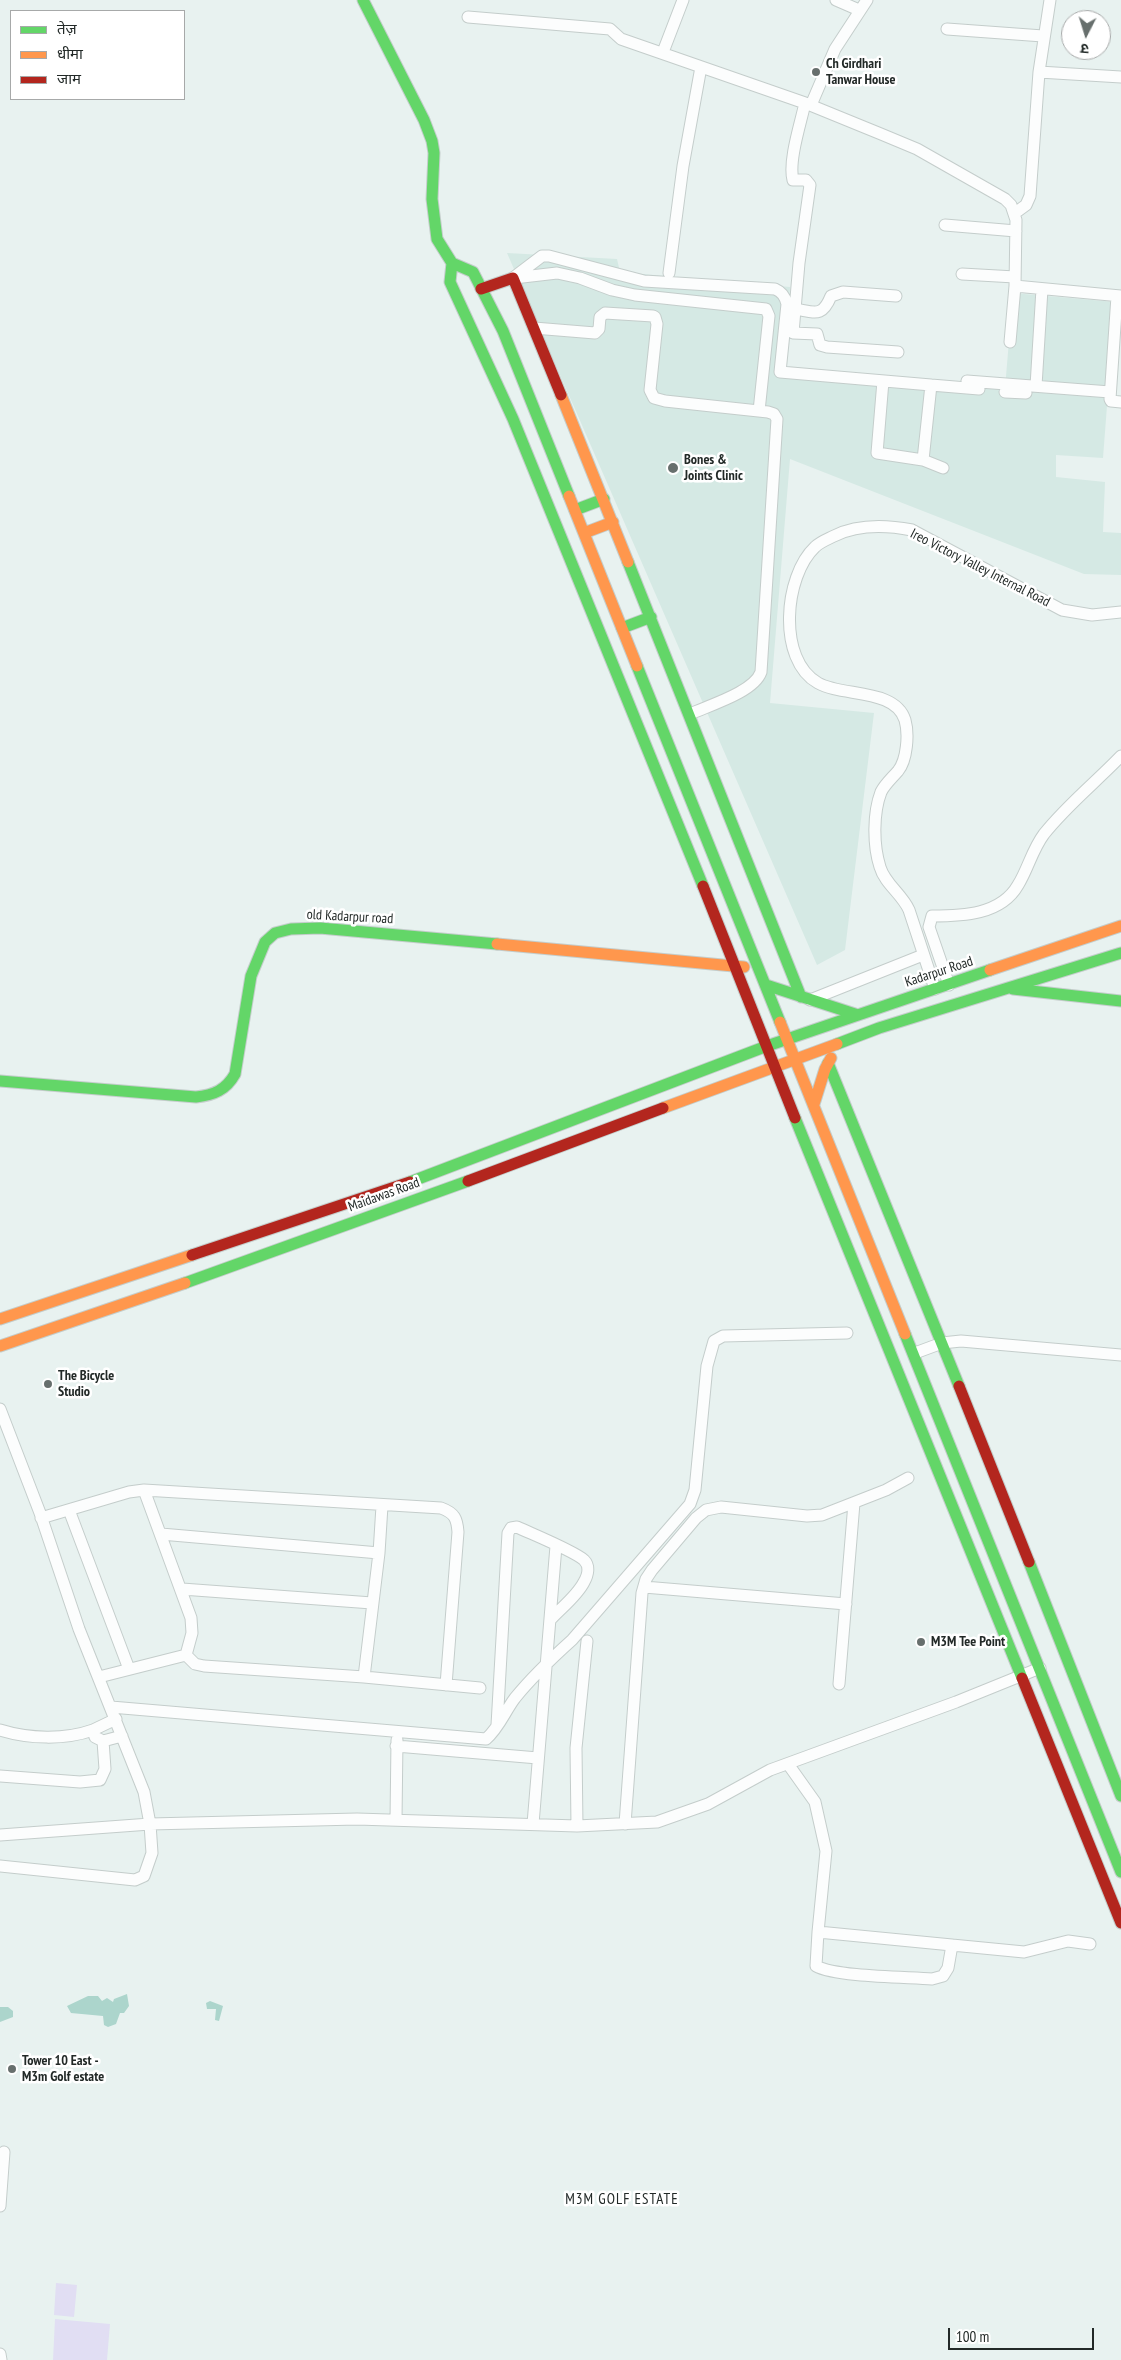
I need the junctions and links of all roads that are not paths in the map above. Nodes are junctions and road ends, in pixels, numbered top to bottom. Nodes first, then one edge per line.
1 (363, 0) edge
2 (683, 0) edge
3 (836, 0) edge
4 (866, 0) edge
5 (1050, 0) edge
6 (859, 10) junction
7 (468, 16) dead end
8 (947, 28) dead end
9 (1043, 36) junction
10 (663, 52) junction
11 (701, 67) junction
12 (1039, 72) junction
13 (1121, 77) edge
14 (808, 104) junction
15 (1015, 213) junction
16 (945, 225) dead end
17 (1016, 231) junction
18 (452, 263) junction
19 (668, 273) dead end
20 (962, 274) dead end
21 (513, 278) junction
22 (1015, 282) junction
23 (482, 289) junction
24 (1042, 289) junction
25 (896, 296) dead end
26 (1119, 296) edge
27 (795, 309) junction
28 (534, 328) junction
29 (1010, 342) dead end
30 (898, 352) dead end
31 (967, 380) dead end
32 (882, 381) junction
33 (931, 385) junction
34 (1036, 386) junction
35 (1110, 392) junction
36 (1026, 393) dead end
37 (1121, 402) edge
38 (759, 411) junction
39 (924, 460) junction
40 (943, 468) dead end
41 (604, 500) junction
42 (575, 510) junction
43 (613, 522) junction
44 (584, 533) junction
45 (1121, 612) edge
46 (651, 617) junction
47 (622, 628) junction
48 (690, 714) junction
49 (1121, 756) edge
50 (1121, 926) edge
51 (1121, 953) edge
52 (924, 958) junction
53 (735, 966) junction
54 (759, 968) junction
55 (766, 985) junction
56 (949, 985) junction
57 (1005, 988) junction
58 (935, 990) junction
59 (806, 999) junction
60 (1121, 1001) edge
61 (858, 1015) junction
62 (788, 1039) junction
63 (848, 1039) junction
64 (767, 1046) junction
65 (794, 1059) junction
66 (828, 1063) junction
67 (776, 1066) junction
68 (0, 1081) edge
69 (814, 1104) junction
70 (0, 1319) edge
71 (848, 1333) dead end
72 (942, 1343) junction
73 (0, 1346) edge
74 (914, 1353) junction
75 (1121, 1355) edge
76 (0, 1409) edge
77 (908, 1478) dead end
78 (144, 1490) junction
79 (854, 1503) junction
80 (382, 1506) junction
81 (68, 1510) junction
82 (41, 1518) junction
83 (161, 1534) junction
84 (556, 1546) junction
85 (379, 1553) junction
86 (644, 1587) junction
87 (182, 1589) junction
88 (372, 1603) junction
89 (846, 1604) junction
90 (551, 1619) junction
91 (587, 1641) dead end
92 (186, 1655) junction
93 (546, 1663) junction
94 (129, 1668) junction
95 (1040, 1668) junction
96 (1020, 1676) junction
97 (99, 1677) junction
98 (364, 1677) junction
99 (839, 1684) dead end
100 (446, 1685) junction
101 (480, 1688) dead end
102 (111, 1707) junction
103 (116, 1719) junction
104 (497, 1726) junction
105 (0, 1730) edge
106 (94, 1730) junction
107 (398, 1732) junction
108 (122, 1736) junction
109 (102, 1742) junction
110 (396, 1746) junction
111 (538, 1758) junction
112 (788, 1764) junction
113 (0, 1776) edge
114 (1121, 1796) edge
115 (396, 1820) junction
116 (150, 1824) junction
117 (534, 1824) junction
118 (625, 1824) junction
119 (577, 1826) junction
120 (0, 1835) edge
121 (0, 1866) edge
122 (1121, 1872) edge
123 (1121, 1923) edge
124 (818, 1932) junction
125 (1090, 1944) dead end
126 (952, 1945) junction
127 (4, 2152) dead end
128 (0, 2206) edge
129 (0, 2354) edge
130 (1, 2360) edge

1 - 18 street
2 - 10 street
3 - 6 street
4 - 6 street
5 - 9 street
6 - 14 street
7 - 10 street
8 - 9 street
9 - 12 street
10 - 11 street
11 - 14 street
11 - 19 street
12 - 13 street
12 - 15 street
14 - 15 street
14 - 27 street
15 - 17 street
16 - 17 street
17 - 22 street
18 - 23 street
18 - 53 street
20 - 22 street
21 - 23 street
21 - 28 street
21 - 32 street
21 - 38 street
22 - 24 street
22 - 29 street
23 - 42 street
24 - 26 street
24 - 34 street
25 - 27 street
26 - 35 street
27 - 30 street
28 - 38 street
28 - 41 street
31 - 34 street
32 - 33 street
32 - 39 street
33 - 36 street
33 - 39 street
34 - 35 street
35 - 37 street
38 - 48 street
39 - 40 street
41 - 42 street
41 - 43 street
42 - 44 street
43 - 44 street
43 - 46 street
44 - 47 street
45 - 52 street, Ireo Victory Valley Internal Road
46 - 47 street
46 - 48 street
47 - 54 street
48 - 59 street
49 - 56 street
50 - 56 street, Kadarpur Road
51 - 57 street
52 - 58 street, Ireo Victory Valley Internal Road
52 - 59 street
53 - 54 street, old Kadarpur road
53 - 64 street
53 - 68 street, old Kadarpur road
54 - 55 street
55 - 59 street
55 - 62 street
56 - 58 street, Kadarpur Road
57 - 60 street
57 - 63 street
58 - 61 street, Kadarpur Road
59 - 61 street
61 - 62 street, Kadarpur Road
62 - 64 street, Kadarpur Road
62 - 65 street
63 - 65 street
63 - 66 street
64 - 67 street
64 - 70 street, Maidawas Road
65 - 67 street
65 - 69 street
66 - 69 street
66 - 72 street
67 - 73 street, Maidawas Road
67 - 96 street
69 - 74 street
71 - 93 street
72 - 74 street
72 - 75 street
72 - 114 street
74 - 95 street
76 - 82 street
77 - 79 street
78 - 80 street
78 - 81 street
78 - 83 street
79 - 86 street
79 - 89 street
80 - 85 street
80 - 100 street
81 - 82 street
81 - 94 street
82 - 97 street
83 - 85 street
83 - 87 street
84 - 90 street
84 - 90 street
84 - 104 street
85 - 88 street
86 - 89 street
86 - 118 street
87 - 88 street
87 - 92 street
88 - 98 street
89 - 99 street
90 - 93 street
91 - 119 street
92 - 94 street
92 - 98 street
93 - 104 street
93 - 111 street
94 - 97 street
95 - 96 street
95 - 122 street
96 - 112 street
96 - 123 street
97 - 102 street
98 - 100 street
100 - 101 street
102 - 103 street
102 - 107 street
103 - 106 street
103 - 108 street
104 - 107 street
105 - 106 street
106 - 109 street
107 - 110 street
108 - 109 street
108 - 116 street
109 - 113 street
110 - 111 street
110 - 115 street
111 - 117 street
112 - 118 street
112 - 124 street
115 - 116 street
115 - 117 street
116 - 120 street
116 - 121 street
117 - 119 street
118 - 119 street
124 - 126 street
124 - 126 street
125 - 126 street
127 - 128 street
129 - 130 street

